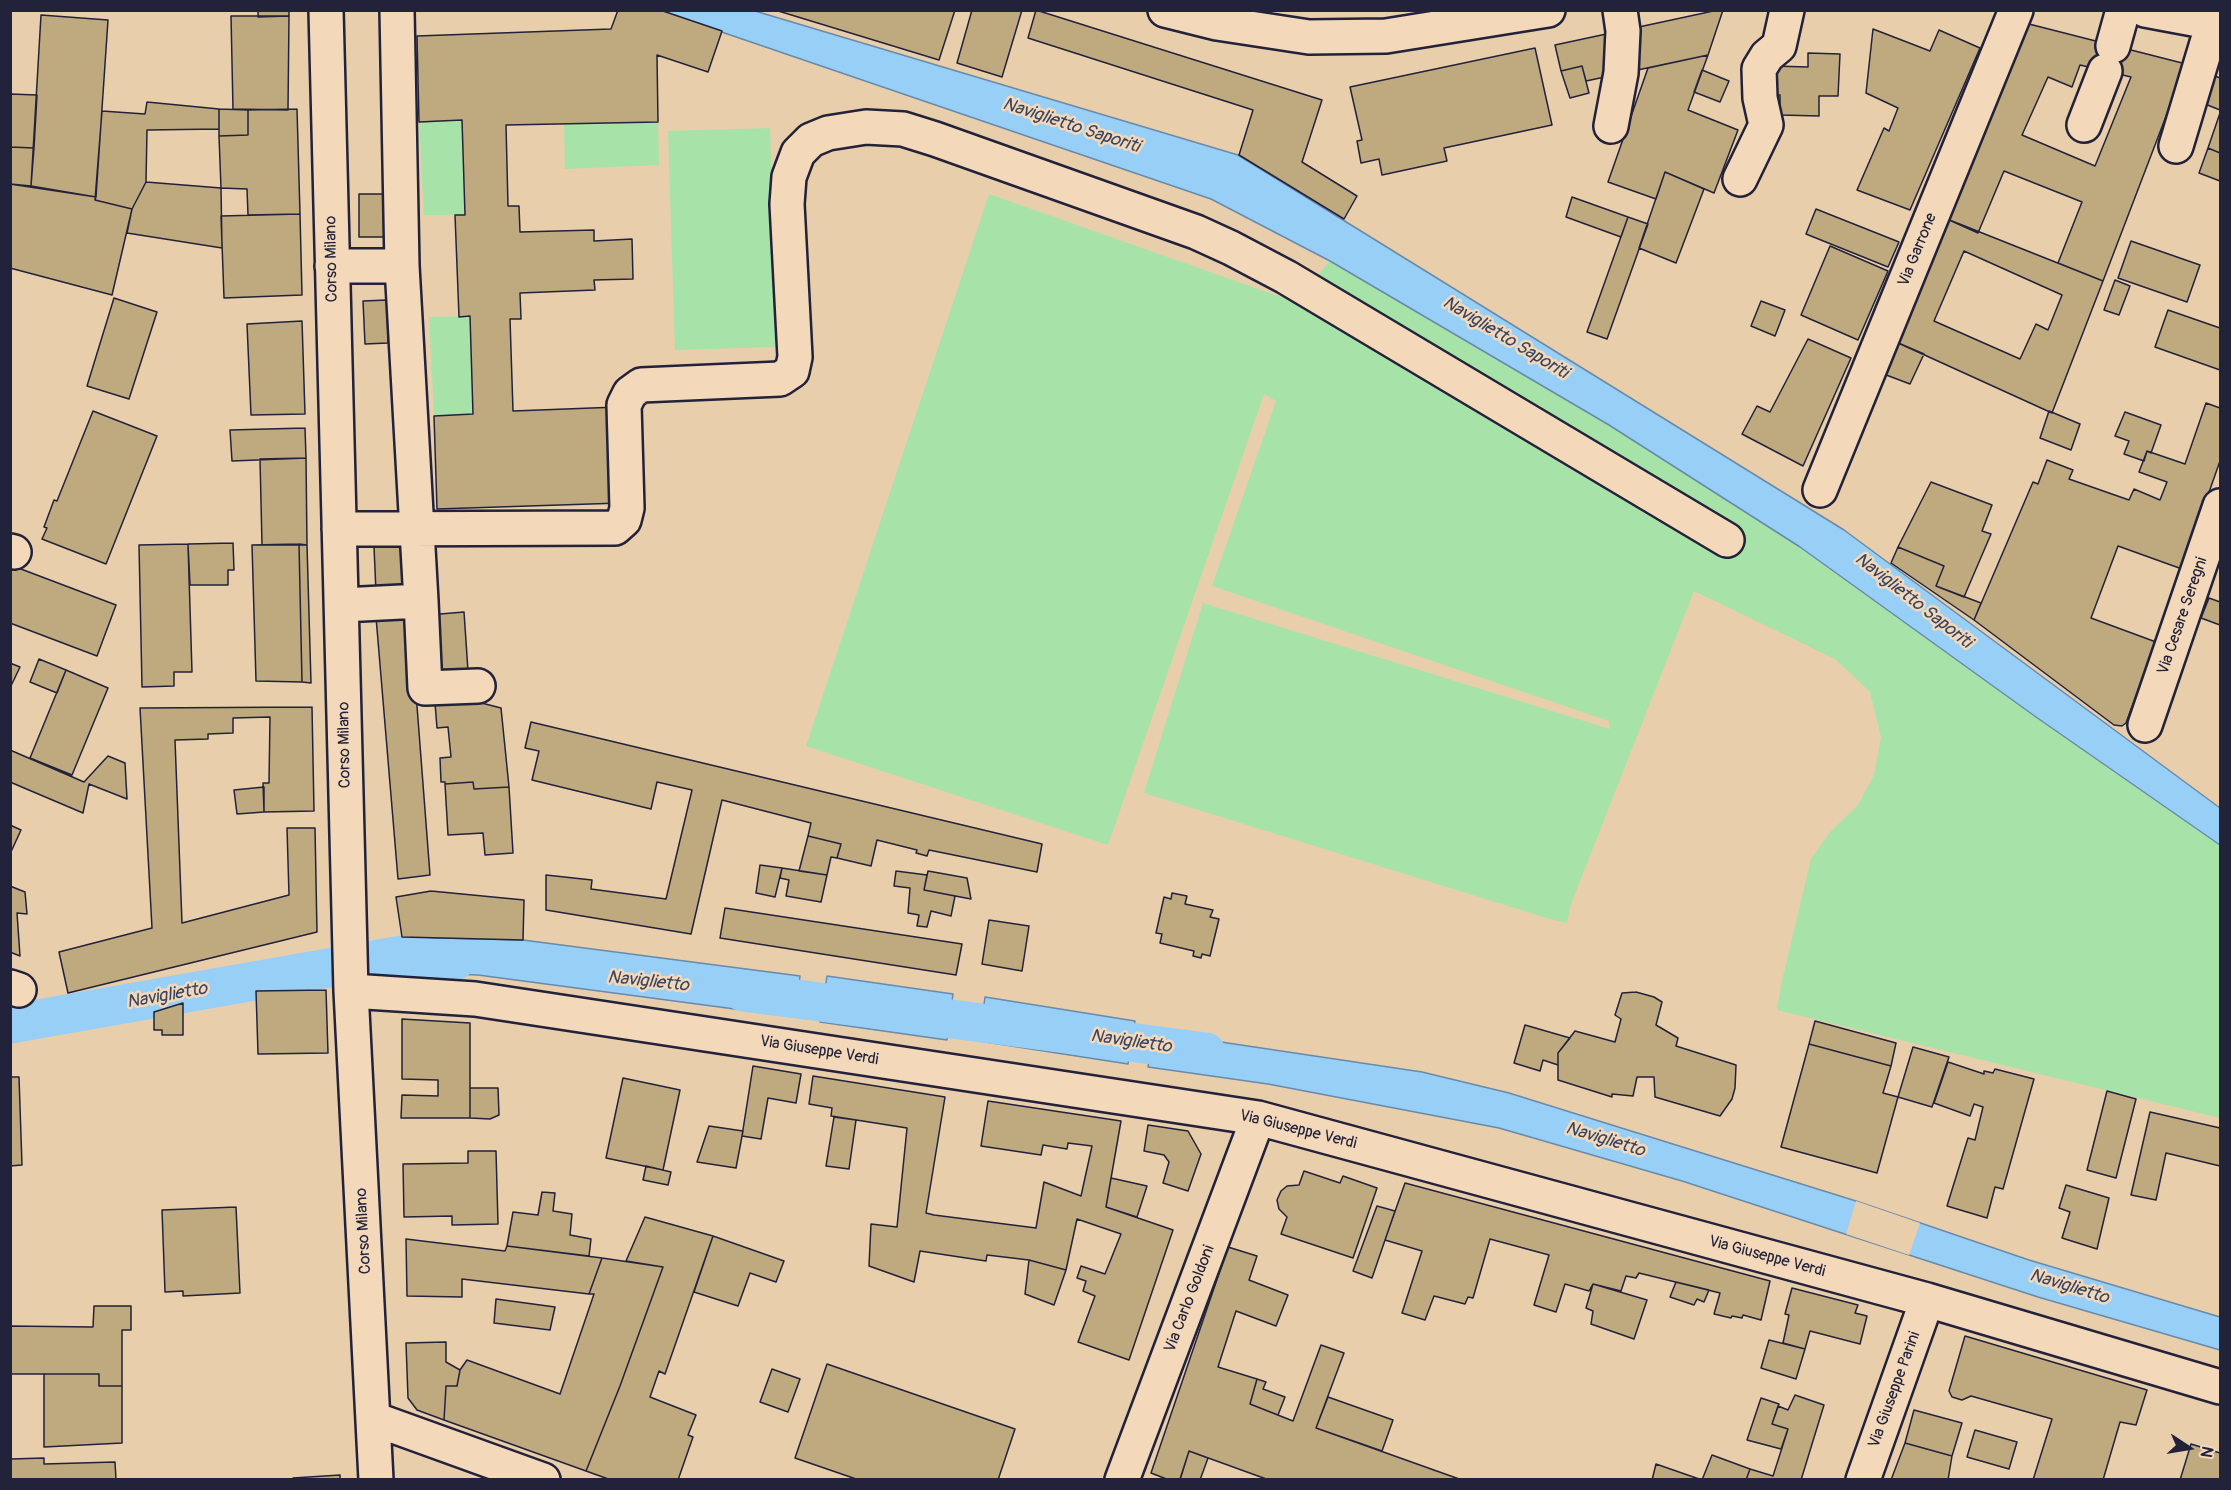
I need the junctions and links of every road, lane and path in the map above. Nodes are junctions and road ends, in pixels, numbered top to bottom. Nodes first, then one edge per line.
1 (326, 10) edge
2 (396, 10) edge
3 (1165, 10) edge
4 (1548, 10) edge
5 (1620, 10) edge
6 (1787, 10) edge
7 (2016, 10) edge
8 (2123, 10) edge
9 (2145, 10) edge
10 (2217, 23) edge
11 (2085, 125) dead end
12 (1611, 126) dead end
13 (2176, 146) dead end
14 (1740, 179) dead end
15 (332, 266) junction
16 (402, 266) junction
17 (1820, 490) dead end
18 (2220, 506) edge
19 (416, 528) junction
20 (339, 529) junction
21 (1727, 540) dead end
22 (420, 601) junction
23 (342, 605) junction
24 (478, 686) dead end
25 (2145, 726) dead end
26 (351, 989) junction
27 (1258, 1118) junction
28 (1927, 1300) junction
29 (2220, 1387) edge
30 (374, 1419) junction
31 (376, 1479) edge
32 (543, 1479) edge
33 (1122, 1479) edge
34 (1863, 1479) edge

1 - 15 street, Corso Milano
2 - 16 street
3 - 4 street
5 - 12 street
6 - 14 street
7 - 17 street, Via Garrone
8 - 11 street
9 - 10 street
10 - 13 street
15 - 16 street
15 - 20 street, Corso Milano
16 - 19 street
18 - 25 street, Via Cesare Seregni
19 - 20 street
19 - 21 street
19 - 22 street
20 - 23 street, Corso Milano
22 - 23 street
22 - 24 street
23 - 26 street, Corso Milano
26 - 27 street, Via Giuseppe Verdi
26 - 30 street, Corso Milano
27 - 28 street, Via Giuseppe Verdi
27 - 33 street, Via Carlo Goldoni
28 - 29 street, Via Giuseppe Verdi
28 - 34 street, Via Giuseppe Parini
30 - 31 street, Corso Milano
30 - 32 street

